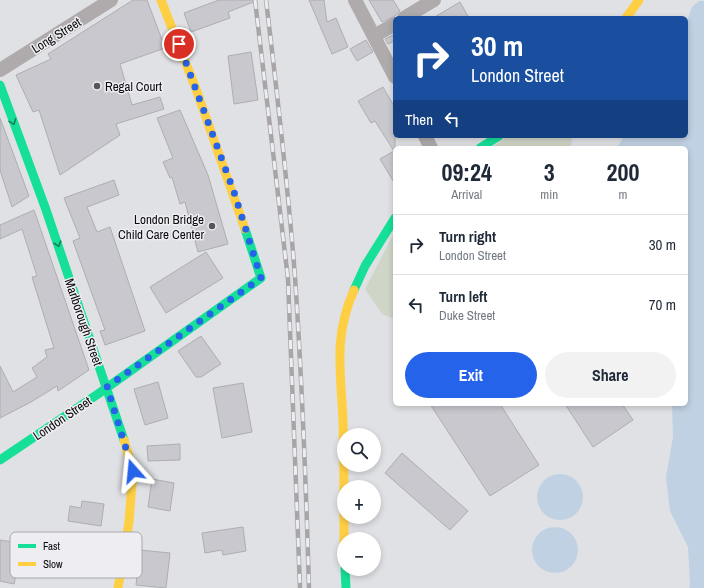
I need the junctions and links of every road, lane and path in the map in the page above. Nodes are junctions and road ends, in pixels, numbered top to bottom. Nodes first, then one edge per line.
1 (111, 0) edge
2 (161, 0) edge
3 (355, 0) edge
4 (434, 0) edge
5 (638, 0) edge
6 (407, 16) edge
7 (627, 16) edge
8 (393, 25) edge
9 (374, 36) junction
10 (0, 70) edge
11 (393, 73) edge
12 (0, 86) edge
13 (496, 138) edge
14 (483, 146) edge
15 (393, 221) edge
16 (107, 387) junction
17 (0, 460) edge
18 (127, 532) edge
19 (344, 532) edge
20 (345, 576) edge
21 (120, 578) edge
22 (118, 588) edge
23 (346, 588) edge

1 - 10 street, Long Street
2 - 16 street, London Street
3 - 9 street
4 - 6 street
5 - 7 street
8 - 9 street
9 - 11 street
12 -> 16 street, Marlborough Street
13 - 14 street
15 - 19 street
16 - 17 street, London Street
16 - 18 street, Marlborough Street
20 - 23 street
21 - 22 street, Marlborough Street

